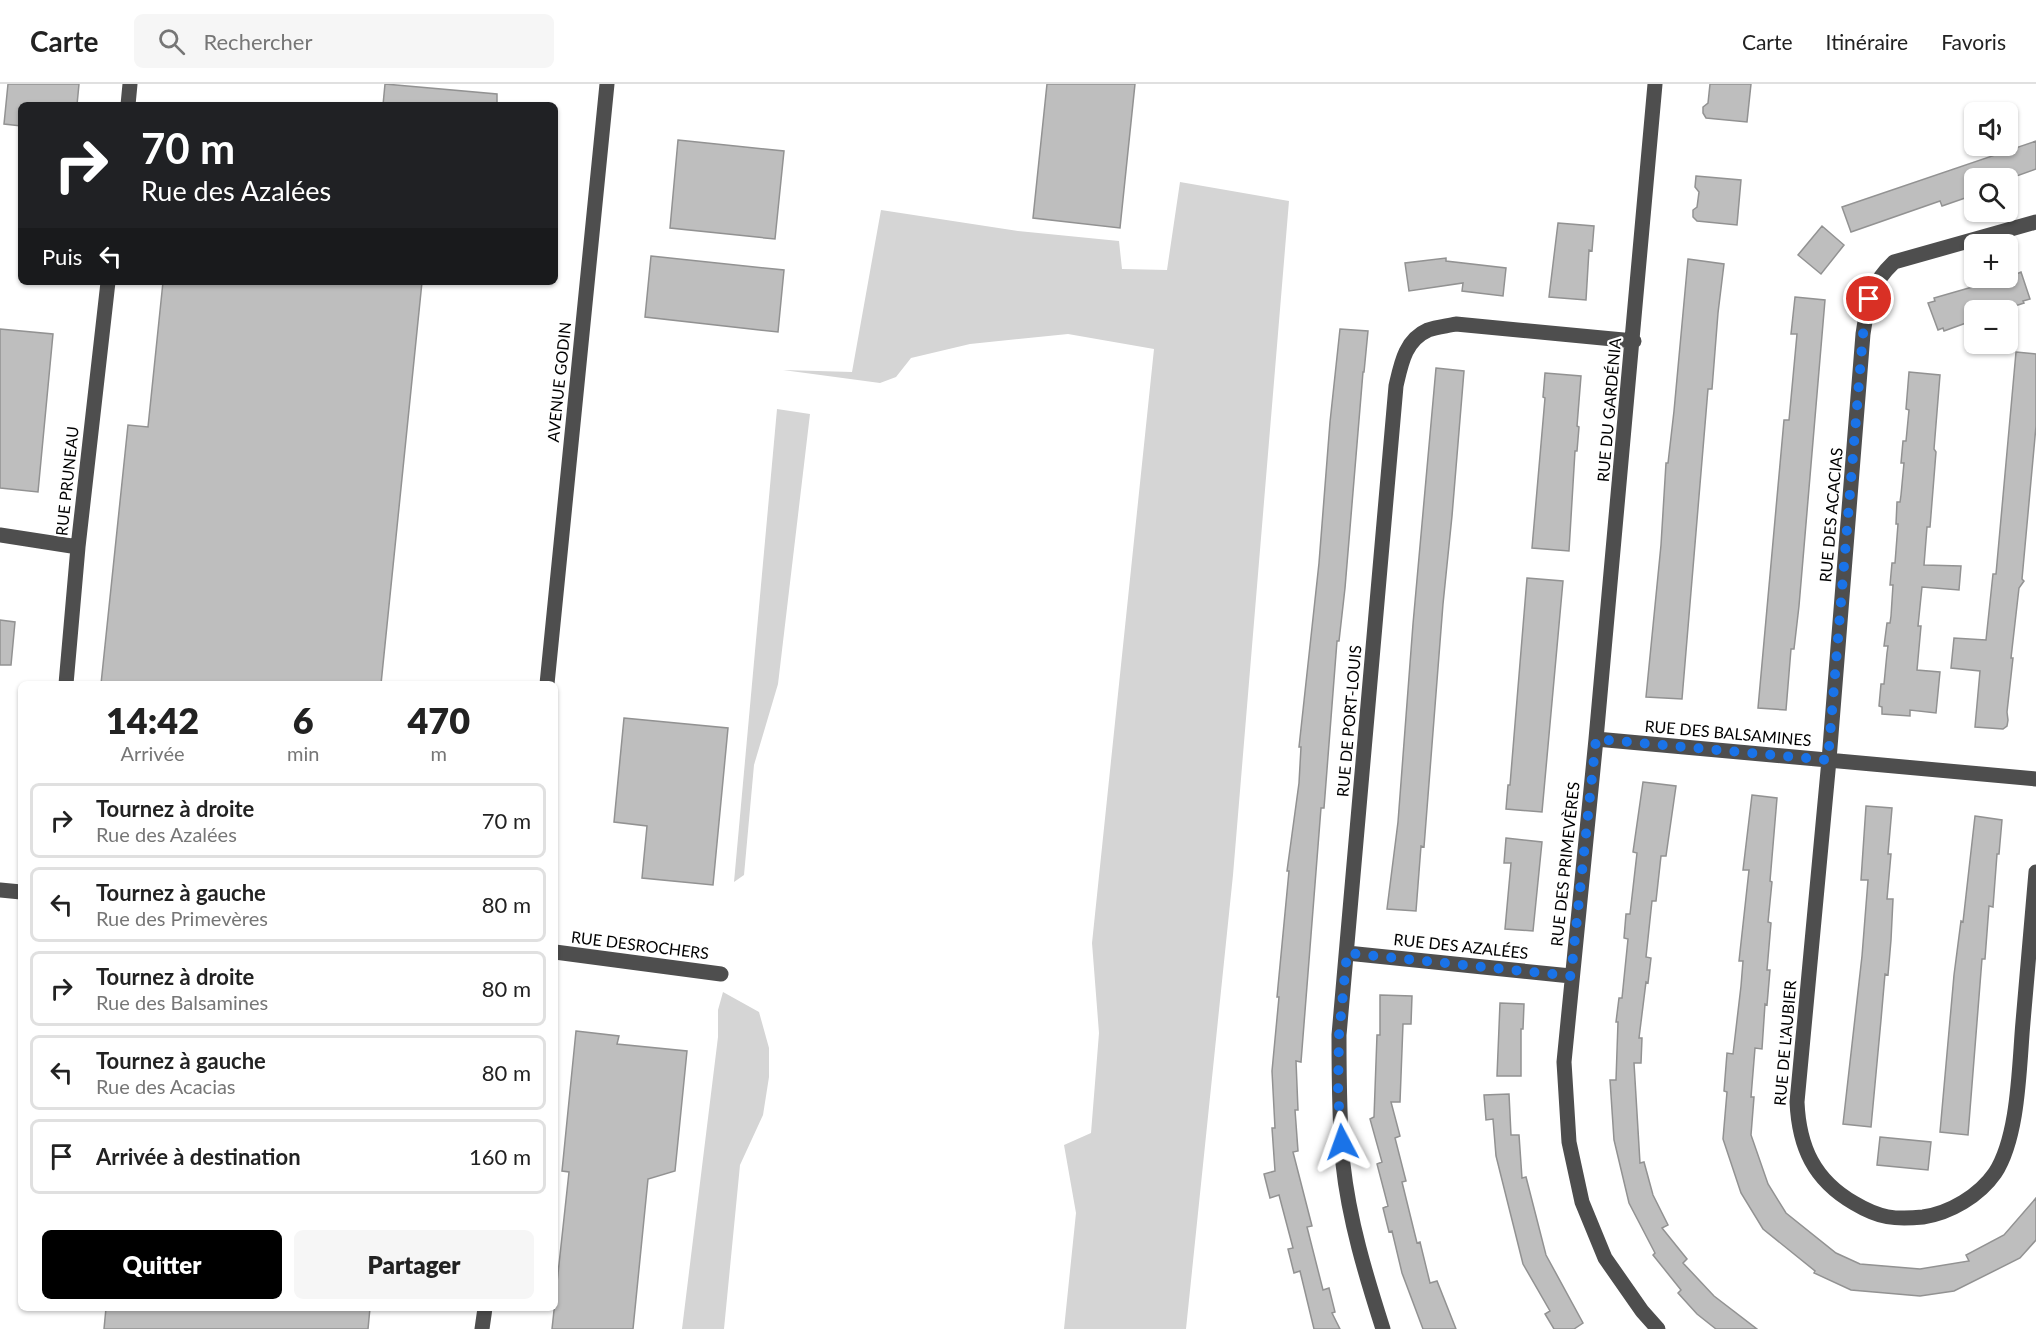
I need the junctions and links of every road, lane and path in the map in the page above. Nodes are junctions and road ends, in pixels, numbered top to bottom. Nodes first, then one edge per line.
1 (130, 84) edge
2 (607, 84) edge
3 (1655, 84) edge
4 (128, 102) edge
5 (2036, 222) edge
6 (108, 285) edge
7 (1634, 341) junction
8 (0, 536) edge
9 (78, 547) junction
10 (66, 681) edge
11 (547, 681) edge
12 (1596, 739) junction
13 (1828, 760) junction
14 (2036, 779) edge
15 (2036, 873) edge
16 (0, 890) edge
17 (18, 892) edge
18 (558, 952) edge
19 (1347, 953) junction
20 (721, 974) dead end
21 (1571, 976) junction
22 (485, 1311) edge
23 (483, 1329) edge
24 (1383, 1329) edge
25 (1658, 1329) edge

1 - 4 street
2 - 11 street, AVENUE GODIN
3 - 7 street, RUE DU GARDÉNIA
5 - 13 street, RUE DES ACACIAS
6 - 9 street, RUE PRUNEAU
7 - 12 street, RUE DU GARDÉNIA
7 - 19 street, RUE DE PORT-LOUIS
8 - 9 street
9 - 10 street, RUE PRUNEAU
12 - 13 street, RUE DES BALSAMINES
12 - 21 street, RUE DES PRIMEVÈRES
13 - 14 street, RUE DES BALSAMINES
13 - 15 street, RUE DE L'AUBIER
16 - 17 street
18 - 20 street, RUE DESROCHERS
19 - 21 street, RUE DES AZALÉES
19 - 24 street, RUE DE PORT-LOUIS
21 - 25 street, RUE DES PRIMEVÈRES
22 - 23 street

